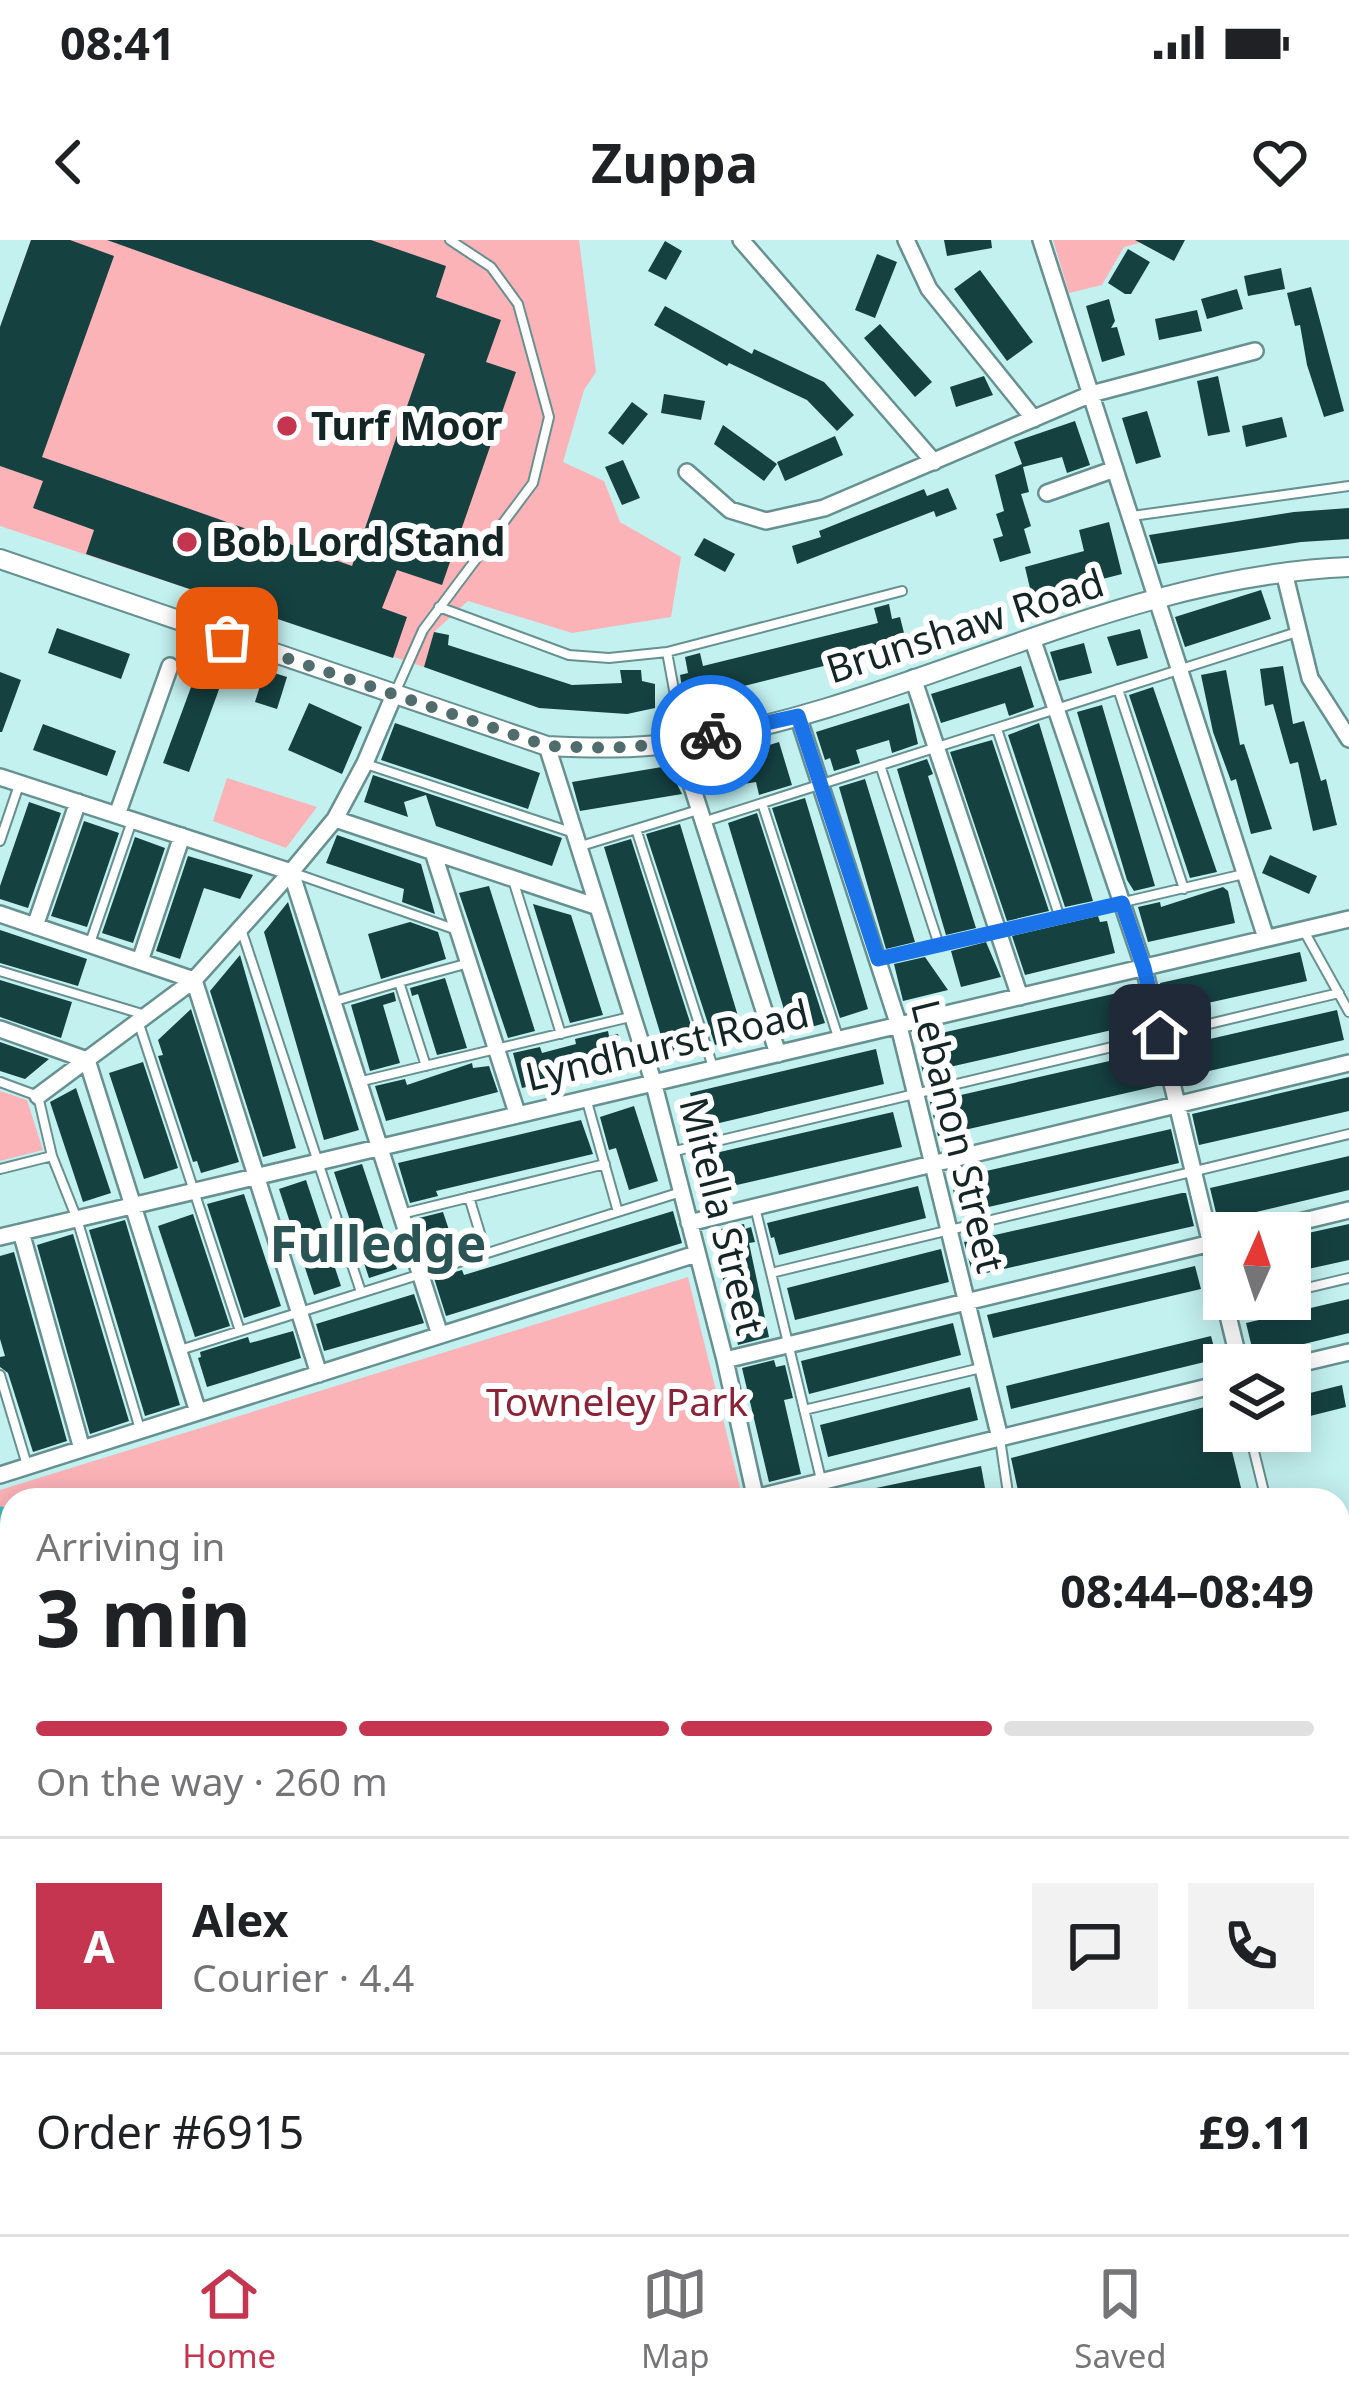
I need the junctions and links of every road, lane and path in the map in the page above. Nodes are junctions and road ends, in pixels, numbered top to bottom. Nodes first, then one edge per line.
1 (450, 240) edge
2 (741, 240) edge
3 (906, 240) edge
4 (1041, 240) edge
5 (1255, 350) dead end
6 (1091, 394) junction
7 (1034, 419) junction
8 (934, 462) junction
9 (1115, 469) junction
10 (687, 472) dead end
11 (1349, 486) edge
12 (1047, 493) dead end
13 (1130, 516) junction
14 (0, 559) edge
15 (1349, 567) edge
16 (1284, 572) junction
17 (902, 591) dead end
18 (1156, 597) junction
19 (439, 607) junction
20 (1299, 632) junction
21 (1032, 638) junction
22 (668, 652) junction
23 (170, 666) dead end
24 (1179, 669) junction
25 (914, 678) junction
26 (1118, 689) junction
27 (394, 695) junction
28 (1057, 710) junction
29 (798, 716) junction
30 (997, 728) junction
31 (1349, 739) edge
32 (681, 742) junction
33 (547, 746) junction
34 (937, 748) junction
35 (365, 764) junction
36 (880, 765) junction
37 (0, 777) edge
38 (20, 784) junction
39 (820, 784) junction
40 (78, 802) junction
41 (762, 803) junction
42 (702, 816) junction
43 (125, 818) junction
44 (335, 819) junction
45 (636, 829) junction
46 (182, 836) junction
47 (577, 840) junction
48 (0, 841) edge
49 (434, 852) junction
50 (291, 872) junction
51 (1245, 874) junction
52 (513, 878) junction
53 (1184, 889) junction
54 (1122, 903) junction
55 (598, 907) junction
56 (0, 914) edge
57 (1060, 917) junction
58 (1349, 919) edge
59 (35, 926) junction
60 (241, 928) junction
61 (458, 930) junction
62 (1304, 930) junction
63 (998, 932) junction
64 (1266, 938) junction
65 (90, 944) junction
66 (939, 945) junction
67 (878, 959) junction
68 (140, 962) junction
69 (469, 963) junction
70 (1144, 968) junction
71 (0, 970) edge
72 (194, 980) junction
73 (399, 982) junction
74 (1339, 993) junction
75 (1020, 997) junction
76 (332, 1002) junction
77 (1349, 1012) edge
78 (632, 1016) junction
79 (142, 1018) junction
80 (899, 1026) junction
81 (0, 1029) edge
82 (561, 1034) junction
83 (1160, 1035) junction
84 (839, 1040) junction
85 (497, 1049) junction
86 (778, 1054) junction
87 (87, 1060) junction
88 (1349, 1063) edge
89 (426, 1066) junction
90 (714, 1068) junction
91 (0, 1082) edge
92 (357, 1082) junction
93 (653, 1082) junction
94 (916, 1094) junction
95 (38, 1096) junction
96 (586, 1097) junction
97 (1177, 1105) junction
98 (517, 1114) junction
99 (1349, 1134) edge
100 (377, 1147) junction
101 (671, 1152) junction
102 (52, 1156) junction
103 (318, 1161) junction
104 (605, 1164) junction
105 (933, 1164) junction
106 (0, 1169) edge
107 (1193, 1172) junction
108 (255, 1176) junction
109 (195, 1191) junction
110 (681, 1192) junction
111 (469, 1197) junction
112 (133, 1205) junction
113 (755, 1207) junction
114 (1349, 1210) edge
115 (618, 1212) junction
116 (1207, 1212) edge
117 (400, 1214) junction
118 (76, 1219) junction
119 (1311, 1219) edge
120 (689, 1223) junction
121 (949, 1230) junction
122 (21, 1232) junction
123 (0, 1237) edge
124 (1203, 1245) edge
125 (486, 1253) junction
126 (696, 1254) junction
127 (771, 1273) junction
128 (419, 1274) junction
129 (1349, 1278) edge
130 (1311, 1287) edge
131 (362, 1292) junction
132 (966, 1302) junction
133 (299, 1312) junction
134 (240, 1331) junction
135 (440, 1335) junction
136 (789, 1345) junction
137 (179, 1351) junction
138 (1349, 1352) edge
139 (725, 1360) junction
140 (1311, 1361) edge
141 (982, 1368) junction
142 (319, 1374) junction
143 (0, 1375) edge
144 (1203, 1388) edge
145 (804, 1409) junction
146 (199, 1412) junction
147 (140, 1430) junction
148 (1000, 1438) junction
149 (82, 1449) junction
150 (1254, 1452) edge
151 (27, 1466) junction
152 (0, 1475) edge
153 (821, 1482) junction
154 (754, 1488) edge
155 (798, 1488) edge
156 (823, 1488) edge
157 (1008, 1488) edge
158 (1263, 1488) edge

1 - 19 lane
2 - 8 street
3 - 7 street
4 - 6 street
5 - 6 street
6 - 7 street
6 - 9 street
7 - 8 street
8 - 10 street
9 - 12 street
9 - 13 street
11 - 13 lane
13 - 18 street
14 - 27 street, Brunshaw Road
15 - 16 street, Brunshaw Road
16 - 18 street, Brunshaw Road
16 - 20 street
17 - 22 lane
18 - 21 street, Brunshaw Road
18 - 24 street
19 - 22 lane
19 - 27 lane
20 - 24 lane
20 - 31 street
21 - 25 street, Brunshaw Road
21 - 28 street
22 - 32 lane
23 - 43 street
24 - 26 lane
24 - 51 street
25 - 29 street, Brunshaw Road
25 - 34 street
26 - 28 lane
26 - 53 lane
27 - 33 street, Brunshaw Road
27 - 35 street
28 - 30 lane
28 - 54 street
29 - 32 street, Brunshaw Road
29 - 39 street, Lebanon Street
30 - 34 lane
30 - 57 lane
32 - 33 street, Brunshaw Road
32 - 42 street
33 - 47 street, Mitella Street
34 - 36 lane
34 - 63 street
35 - 44 street
35 - 47 lane
36 - 39 lane
36 - 66 lane
37 - 38 street
38 - 40 street
38 - 48 lane
39 - 41 lane
39 - 67 street, Lebanon Street
40 - 43 street
40 - 59 street
41 - 42 lane
41 - 84 lane
42 - 45 lane
42 - 86 street
43 - 46 street
43 - 65 lane
44 - 49 street
44 - 50 street
45 - 47 lane
45 - 90 lane
46 - 50 street
46 - 68 street
47 - 55 street, Mitella Street
49 - 52 street
49 - 61 street
50 - 60 street
50 - 61 lane
50 - 76 street
51 - 53 lane
51 - 64 street
52 - 55 street
52 - 82 lane
53 - 54 lane
54 - 57 lane
54 - 70 street
55 - 78 street, Mitella Street
56 - 59 street
57 - 63 lane
58 - 62 street, Lyndhurst Road
59 - 65 street
60 - 72 street
60 - 103 lane
61 - 69 street
62 - 64 street, Lyndhurst Road
62 - 74 lane
63 - 66 lane
63 - 75 street
64 - 70 street, Lyndhurst Road
65 - 68 street
66 - 67 lane
67 - 80 street, Lebanon Street
68 - 72 street
69 - 73 lane
69 - 85 street
70 - 75 street, Lyndhurst Road
70 - 83 street
71 - 79 lane
72 - 79 street
72 - 108 street
73 - 76 lane
73 - 89 lane
74 - 77 lane
74 - 83 lane
75 - 80 street, Lyndhurst Road
76 - 92 street
78 - 82 lane
78 - 93 street, Mitella Street
79 - 87 street
79 - 109 lane
80 - 84 street, Lyndhurst Road
80 - 94 street, Lebanon Street
81 - 87 street
82 - 85 lane
83 - 94 lane
83 - 97 street
84 - 86 street, Lyndhurst Road
85 - 89 lane
85 - 98 street
86 - 90 street, Lyndhurst Road
87 - 95 street
87 - 112 street
88 - 97 street
89 - 92 lane
90 - 93 street, Lyndhurst Road
91 - 95 lane
92 - 100 street
93 - 96 street, Lyndhurst Road
93 - 101 street, Mitella Street
94 - 101 lane
94 - 105 street, Lebanon Street
95 - 102 lane
96 - 98 street, Lyndhurst Road
96 - 104 lane
97 - 105 street
97 - 107 street
98 - 100 street, Lyndhurst Road
99 - 107 lane
100 - 103 street, Lyndhurst Road
100 - 117 street
101 - 110 street, Mitella Street
102 - 106 lane
102 - 118 lane
103 - 108 street, Lyndhurst Road
103 - 131 lane
104 - 111 lane
104 - 115 lane
105 - 113 street
105 - 121 street, Lebanon Street
107 - 116 street
107 - 121 lane
108 - 109 street, Lyndhurst Road
108 - 133 street
109 - 112 street, Lyndhurst Road
109 - 134 lane
110 - 115 lane
110 - 120 street, Mitella Street
111 - 117 lane
111 - 125 lane
112 - 118 street, Lyndhurst Road
112 - 137 street
113 - 120 street
113 - 127 lane
114 - 119 street
115 - 125 lane
117 - 128 street
118 - 122 street, Lyndhurst Road
118 - 147 lane
120 - 126 street, Mitella Street
121 - 127 lane
121 - 132 street, Lebanon Street
122 - 123 street, Lyndhurst Road
122 - 149 street
124 - 132 street
125 - 128 lane
126 - 135 street
126 - 139 street, Mitella Street
127 - 136 lane
128 - 131 lane
128 - 135 street
129 - 130 lane
131 - 133 lane
132 - 136 street
132 - 141 street, Lebanon Street
133 - 134 lane
133 - 142 street
134 - 137 lane
135 - 142 street
136 - 139 street
136 - 145 lane
137 - 146 street
138 - 140 street
139 - 154 street, Mitella Street
141 - 145 lane
141 - 148 street, Lebanon Street
142 - 146 street
143 - 151 lane
144 - 148 street
145 - 153 lane
146 - 147 street
147 - 149 street
148 - 153 street
148 - 157 lane
149 - 151 street
150 - 158 lane
151 - 152 street
153 - 155 street
153 - 156 lane

